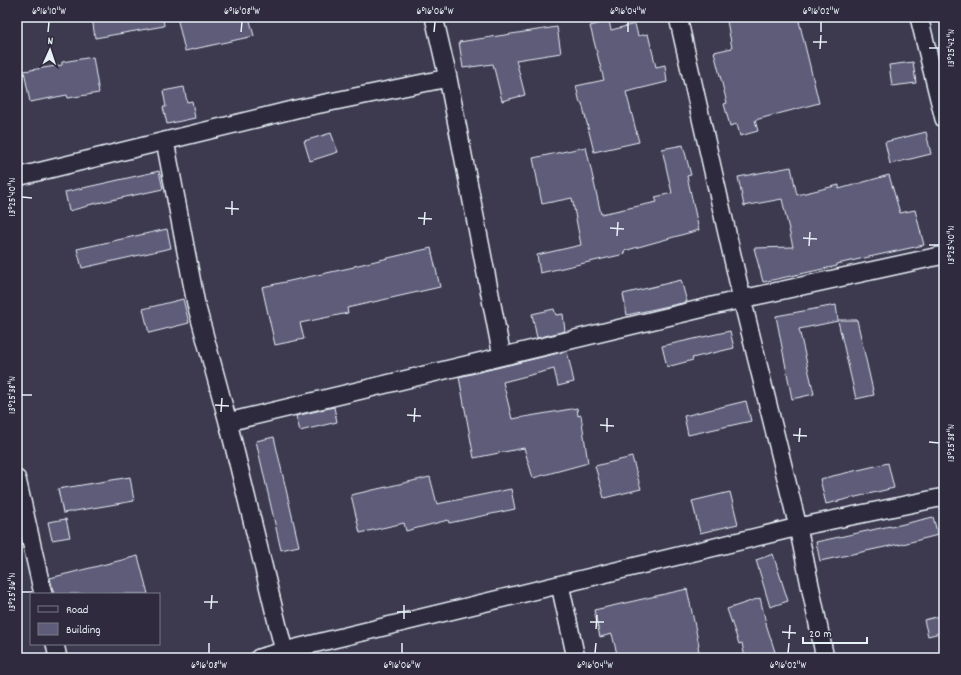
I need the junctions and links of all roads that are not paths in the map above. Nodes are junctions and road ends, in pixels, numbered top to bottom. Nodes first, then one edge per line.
1 (434, 17) edge
2 (678, 17) edge
3 (919, 17) edge
4 (448, 78) junction
5 (944, 119) edge
6 (165, 141) junction
7 (17, 177) edge
8 (944, 255) edge
9 (742, 299) junction
10 (502, 356) junction
11 (228, 422) junction
12 (17, 479) edge
13 (944, 497) edge
14 (798, 527) junction
15 (560, 585) junction
16 (43, 593) edge
17 (55, 645) edge
18 (284, 651) junction
19 (58, 658) edge
20 (259, 658) edge
21 (576, 658) edge
22 (825, 658) edge

1 - 4 street
2 - 9 street
3 - 5 street
4 - 6 street
4 - 10 street
6 - 7 street
6 - 11 street
8 - 9 street
9 - 10 street
9 - 14 street
10 - 11 street
11 - 18 street
12 - 16 street
13 - 14 street
14 - 15 street
14 - 22 street
15 - 18 street
15 - 21 street
17 - 19 street
18 - 20 street

